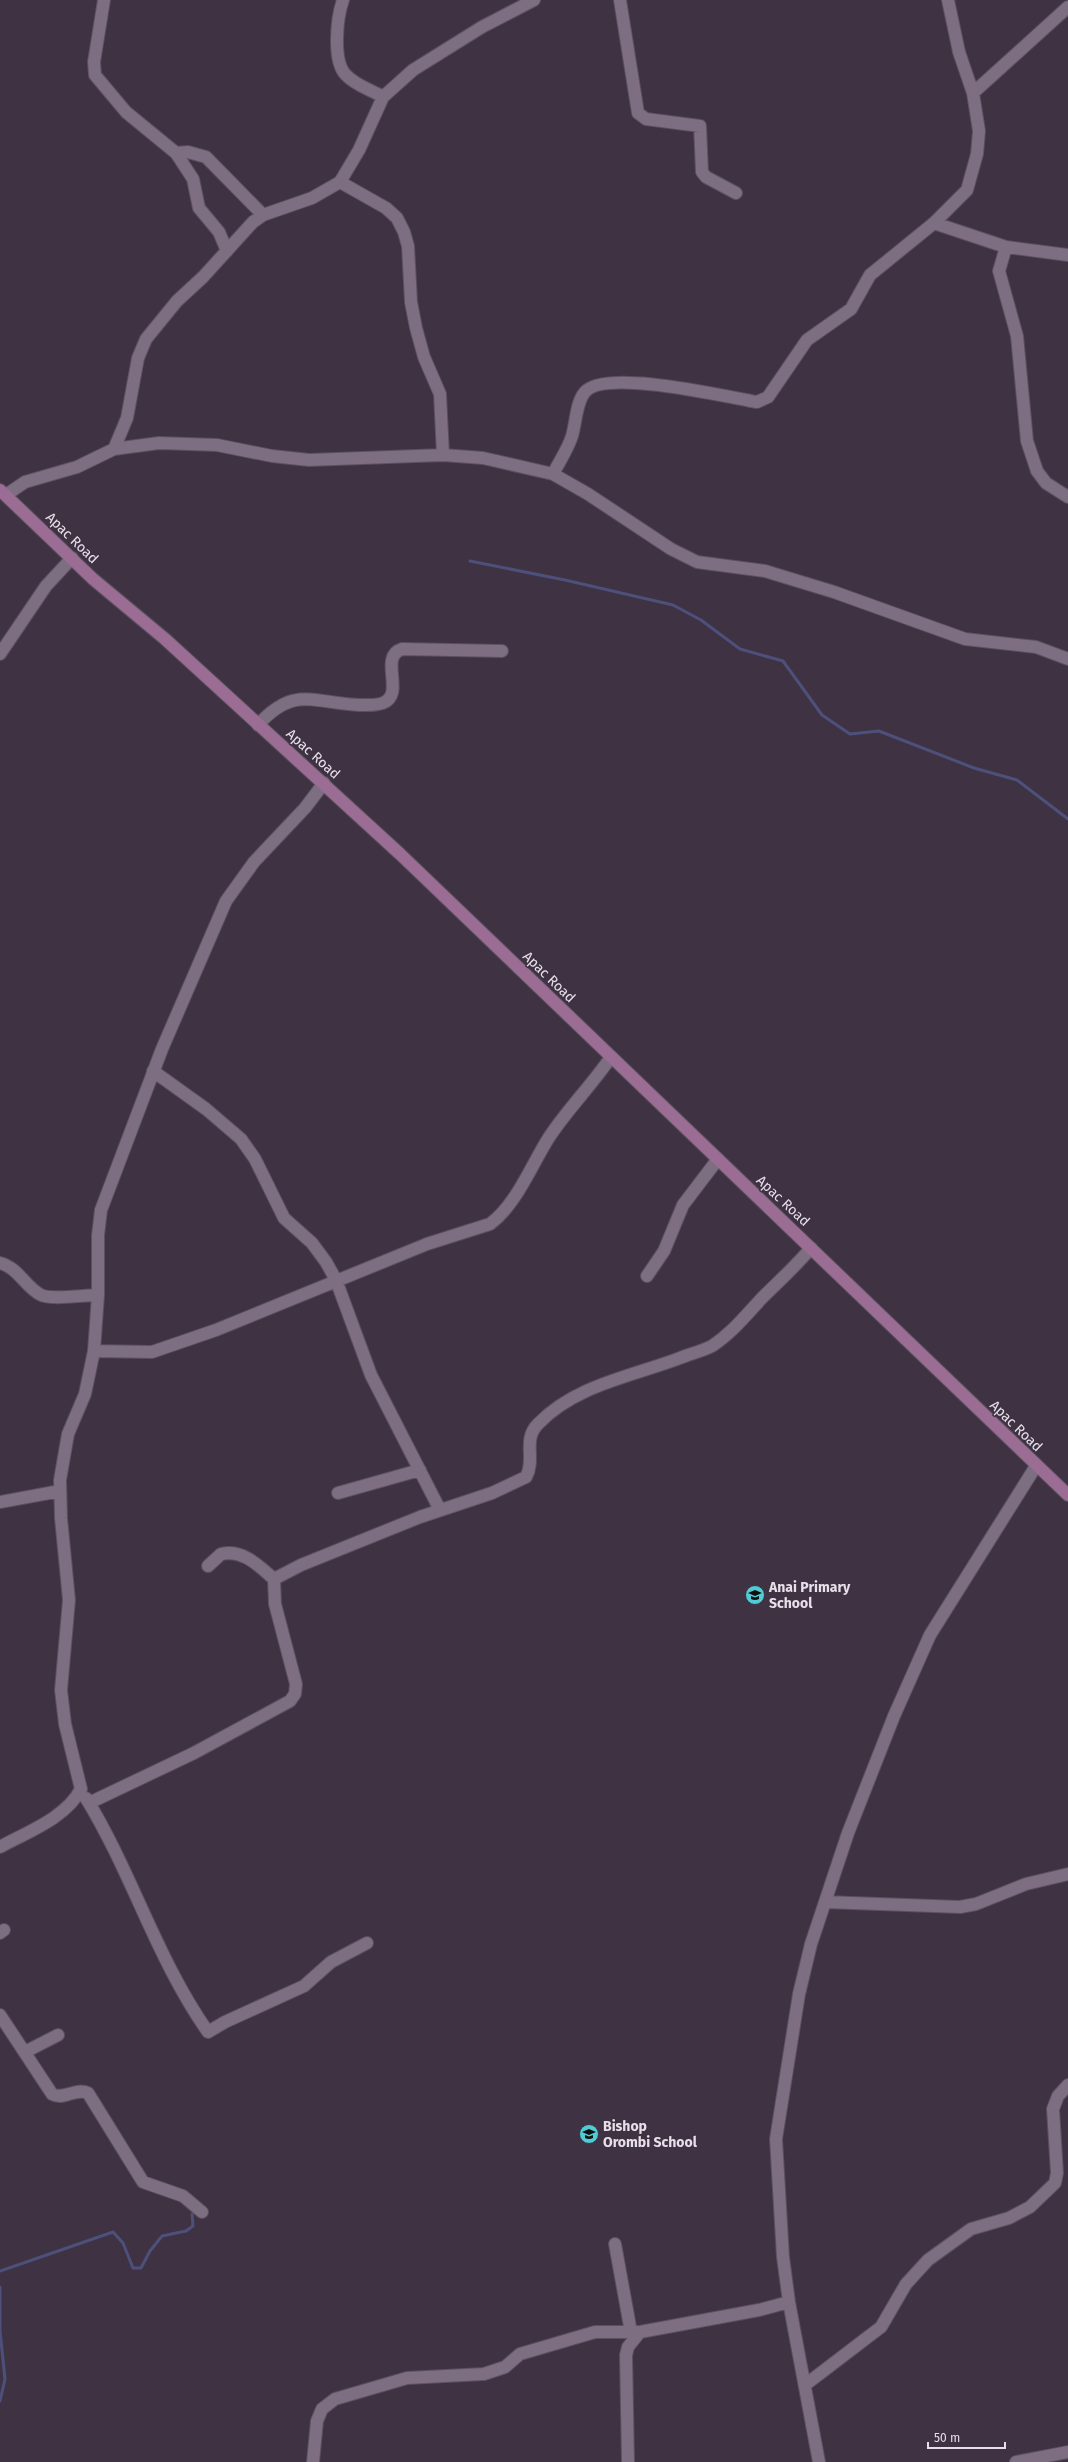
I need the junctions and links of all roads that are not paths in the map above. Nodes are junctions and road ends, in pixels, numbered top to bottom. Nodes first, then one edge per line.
1 (104, 0) edge
2 (343, 0) edge
3 (534, 0) edge
4 (620, 0) edge
5 (948, 0) edge
6 (514, 5) edge
7 (1068, 7) edge
8 (974, 93) junction
9 (383, 97) junction
10 (176, 153) junction
11 (340, 182) junction
12 (736, 193) dead end
13 (264, 215) junction
14 (934, 223) junction
15 (1006, 247) junction
16 (227, 251) junction
17 (1068, 255) edge
18 (114, 449) junction
19 (443, 455) junction
20 (553, 474) junction
21 (3, 492) edge
22 (1068, 497) edge
23 (72, 558) junction
24 (502, 650) dead end
25 (0, 654) edge
26 (1068, 659) edge
27 (258, 725) junction
28 (324, 783) junction
29 (611, 1057) junction
30 (153, 1071) junction
31 (718, 1159) junction
32 (811, 1248) junction
33 (0, 1263) edge
34 (647, 1276) dead end
35 (336, 1280) junction
36 (98, 1295) junction
37 (94, 1351) junction
38 (1036, 1466) junction
39 (420, 1470) junction
40 (60, 1491) junction
41 (338, 1493) dead end
42 (1068, 1496) edge
43 (0, 1502) edge
44 (440, 1510) junction
45 (208, 1566) dead end
46 (274, 1579) junction
47 (81, 1789) junction
48 (90, 1804) junction
49 (0, 1847) edge
50 (1068, 1874) edge
51 (825, 1902) junction
52 (367, 1943) dead end
53 (0, 2015) edge
54 (58, 2035) dead end
55 (25, 2052) junction
56 (1068, 2085) edge
57 (202, 2212) dead end
58 (615, 2244) dead end
59 (788, 2302) junction
60 (636, 2332) junction
61 (806, 2385) junction
62 (1068, 2452) edge
63 (313, 2462) edge
64 (628, 2462) edge
65 (819, 2462) edge
66 (1016, 2462) edge

1 - 10 street
2 - 9 street
3 - 6 street
4 - 12 street
5 - 8 street
6 - 9 street
7 - 8 street
8 - 14 street
9 - 11 street
10 - 13 street
10 - 16 street
11 - 13 street
11 - 19 street
13 - 16 street
14 - 15 street
14 - 20 street
15 - 17 street
15 - 22 street
16 - 18 street
18 - 19 street
18 - 21 street
19 - 20 street
20 - 26 street
21 - 23 main road, Apac Road
23 - 25 street
23 - 27 main road, Apac Road
24 - 27 street
27 - 28 main road, Apac Road
28 - 29 main road, Apac Road
28 - 30 street
29 - 31 main road, Apac Road
29 - 35 street
30 - 35 street
30 - 36 street
31 - 32 main road, Apac Road
31 - 34 street
32 - 38 main road, Apac Road
32 - 44 street
33 - 36 street
35 - 37 street
35 - 39 street
36 - 37 street
37 - 40 street
38 - 42 main road, Apac Road
38 - 51 street
39 - 41 street
39 - 44 street
40 - 43 street
40 - 47 street
44 - 46 street
45 - 46 street
46 - 48 street
47 - 48 street
47 - 49 street
48 - 52 street
50 - 51 street
51 - 59 street
53 - 55 street
54 - 55 street
55 - 57 street
56 - 61 street
58 - 60 street
59 - 60 street
59 - 61 street
60 - 63 street
60 - 64 street
61 - 65 street
62 - 66 street

